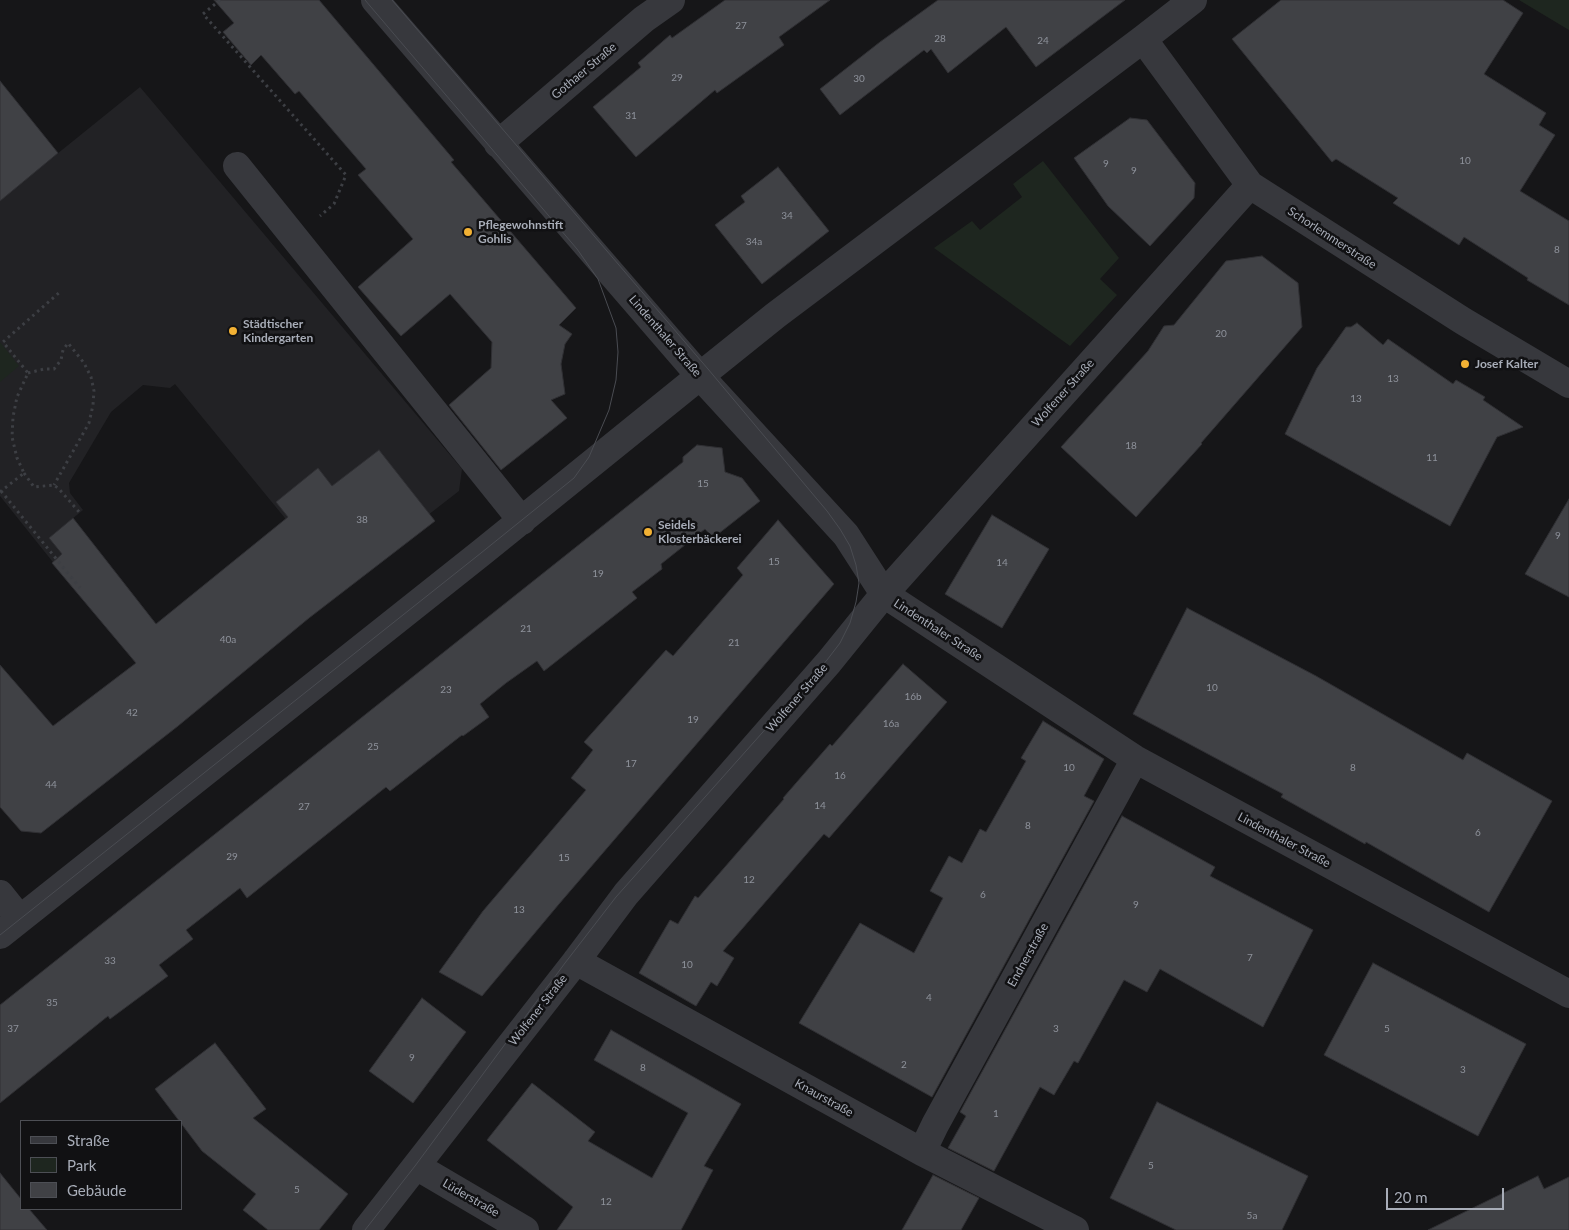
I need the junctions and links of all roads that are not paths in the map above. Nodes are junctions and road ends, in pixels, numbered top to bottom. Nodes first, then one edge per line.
1 (374, 0) edge
2 (671, 0) edge
3 (1193, 0) edge
4 (1143, 39) junction
5 (498, 144) junction
6 (237, 166) dead end
7 (1250, 185) junction
8 (700, 376) junction
9 (1569, 384) edge
10 (522, 521) junction
11 (884, 594) junction
12 (1135, 759) junction
13 (0, 894) edge
14 (10, 927) edge
15 (576, 961) junction
16 (1569, 994) edge
17 (922, 1152) junction
18 (416, 1166) junction
19 (366, 1230) edge
20 (525, 1230) edge
21 (1075, 1230) edge

1 - 5 street, Lindenthaler Straße
2 - 5 street, Gothaer Straße
3 - 4 street
4 - 7 street, Schorlemmerstraße
4 - 8 street
5 - 8 street, Lindenthaler Straße
6 - 10 street
7 - 9 street, Schorlemmerstraße
7 - 11 street, Wolfener Straße
8 - 10 street
8 - 11 street, Lindenthaler Straße
10 - 14 street
11 - 12 street, Lindenthaler Straße
11 - 15 street, Wolfener Straße
12 - 16 street, Lindenthaler Straße
12 - 17 street, Endnerstraße
13 - 14 street
15 - 17 street, Knaurstraße
15 - 18 street, Wolfener Straße
17 - 21 street, Knaurstraße
18 - 19 street, Wolfener Straße
18 - 20 street, Lüderstraße

